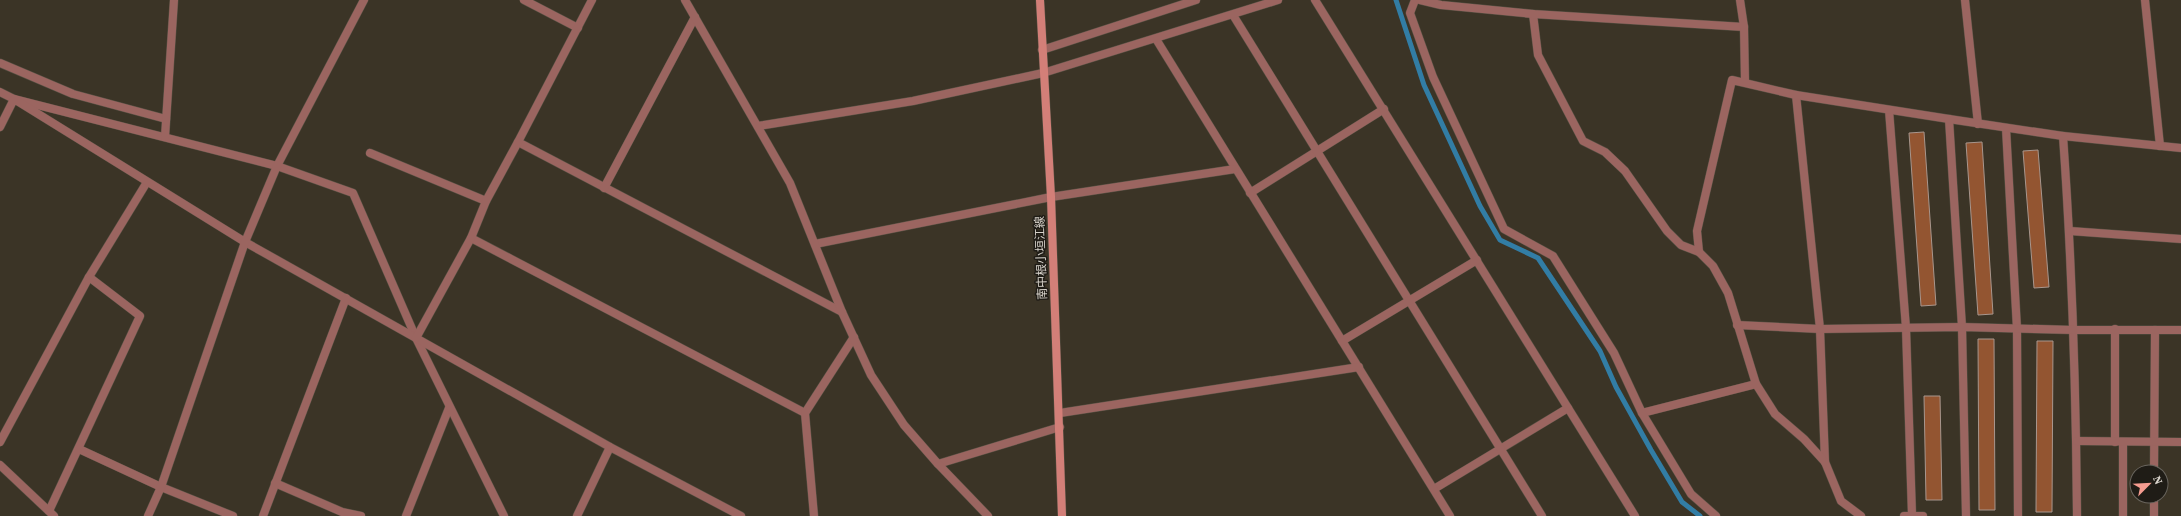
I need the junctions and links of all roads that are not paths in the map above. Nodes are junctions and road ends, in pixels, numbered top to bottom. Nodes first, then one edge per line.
1 (174, 0) edge
2 (364, 0) edge
3 (524, 0) edge
4 (592, 0) edge
5 (685, 0) edge
6 (1040, 0) edge
7 (1196, 0) edge
8 (1278, 0) edge
9 (1315, 0) edge
10 (1415, 0) edge
11 (1420, 0) edge
12 (1740, 0) edge
13 (1965, 0) edge
14 (2145, 0) edge
15 (1533, 14) junction
16 (1233, 15) junction
17 (695, 17) junction
18 (578, 28) junction
19 (1744, 28) junction
20 (1156, 38) junction
21 (1042, 50) junction
22 (0, 63) edge
23 (1043, 73) junction
24 (1745, 82) junction
25 (0, 92) edge
26 (1796, 95) junction
27 (14, 99) junction
28 (1384, 109) junction
29 (1889, 110) junction
30 (166, 119) junction
31 (1948, 119) junction
32 (1978, 124) junction
33 (758, 126) junction
34 (0, 127) edge
35 (2006, 128) junction
36 (2063, 136) junction
37 (165, 137) junction
38 (518, 142) junction
39 (2160, 146) junction
40 (2181, 148) edge
41 (1317, 151) junction
42 (370, 153) dead end
43 (277, 166) junction
44 (1234, 169) junction
45 (148, 182) junction
46 (604, 188) junction
47 (1250, 194) junction
48 (1050, 197) junction
49 (486, 201) junction
50 (2070, 231) junction
51 (471, 238) junction
52 (2181, 239) edge
53 (245, 242) junction
54 (815, 244) junction
55 (1699, 252) junction
56 (1477, 260) junction
57 (89, 277) junction
58 (346, 298) junction
59 (1409, 301) junction
60 (842, 312) junction
61 (1737, 325) junction
62 (1962, 327) junction
63 (1820, 328) junction
64 (1906, 328) junction
65 (2017, 329) junction
66 (2115, 329) junction
67 (2074, 330) junction
68 (2155, 330) junction
69 (2181, 330) edge
70 (854, 337) junction
71 (416, 338) junction
72 (1342, 342) junction
73 (1359, 367) junction
74 (1756, 384) junction
75 (449, 408) junction
76 (1568, 408) junction
77 (805, 413) junction
78 (1060, 413) junction
79 (1642, 413) junction
80 (1060, 427) junction
81 (2077, 441) junction
82 (0, 442) edge
83 (2119, 442) junction
84 (2153, 442) junction
85 (2181, 442) edge
86 (610, 447) junction
87 (79, 449) junction
88 (1500, 450) junction
89 (1824, 462) junction
90 (938, 464) junction
91 (2154, 464) edge
92 (0, 465) edge
93 (275, 483) junction
94 (161, 487) junction
95 (1434, 490) junction
96 (2154, 504) edge
97 (50, 514) edge
98 (1908, 515) edge
99 (148, 516) edge
100 (233, 516) edge
101 (262, 516) edge
102 (361, 516) edge
103 (406, 516) edge
104 (504, 516) edge
105 (577, 516) edge
106 (741, 516) edge
107 (814, 516) edge
108 (988, 516) edge
109 (1062, 516) edge
110 (1450, 516) edge
111 (1542, 516) edge
112 (1635, 516) edge
113 (1716, 516) edge
114 (1861, 516) edge
115 (1923, 516) edge
116 (1966, 516) edge
117 (2018, 516) edge
118 (2077, 516) edge
119 (2123, 516) edge
120 (2154, 516) edge

1 - 30 street
2 - 43 street
3 - 18 street
4 - 18 street
5 - 17 street
6 - 21 main road, 南中根小垣江線
7 - 21 street
8 - 16 street
9 - 28 street
10 - 79 street
11 - 15 street
12 - 19 street
13 - 32 street
14 - 39 street
15 - 19 street
15 - 55 street
16 - 20 street
16 - 41 street
17 - 33 street
17 - 46 street
18 - 38 street
19 - 24 street
20 - 23 street
20 - 44 street
21 - 23 main road, 南中根小垣江線
22 - 30 street
23 - 33 street
23 - 48 main road, 南中根小垣江線
24 - 26 street
24 - 55 street
25 - 27 street
26 - 29 street
26 - 63 street
27 - 34 street
27 - 37 street
27 - 45 street
28 - 41 street
28 - 56 street
29 - 31 street
29 - 64 street
30 - 37 street
31 - 32 street
31 - 62 street
32 - 35 street
33 - 54 street
35 - 36 street
35 - 65 street
36 - 39 street
36 - 50 street
37 - 43 street
38 - 46 street
38 - 49 street
39 - 40 street
41 - 47 street
41 - 59 street
42 - 49 street
43 - 53 street
43 - 71 street
44 - 47 street
44 - 48 street
45 - 53 street
45 - 57 street
46 - 60 street
47 - 72 street
48 - 54 street
48 - 78 main road, 南中根小垣江線
49 - 51 street
50 - 52 street
50 - 67 street
51 - 71 street
51 - 77 street
53 - 58 street
53 - 94 street
54 - 60 street
55 - 61 street
56 - 59 street
56 - 76 street
57 - 82 street
57 - 87 street
58 - 71 street
58 - 93 street
59 - 72 street
59 - 88 street
60 - 70 street
61 - 63 street
61 - 74 street
62 - 64 street
62 - 65 street
62 - 116 street
63 - 64 street
63 - 89 street
64 - 98 street
65 - 67 street
65 - 117 street
66 - 67 street
66 - 68 street
66 - 83 street
67 - 81 street
68 - 69 street
68 - 84 street
70 - 77 street
70 - 90 street
71 - 75 street
71 - 86 street
72 - 73 street
73 - 78 street
73 - 95 street
74 - 79 street
74 - 89 street
75 - 103 street
75 - 104 street
76 - 88 street
76 - 112 street
77 - 107 street
78 - 80 main road, 南中根小垣江線
79 - 113 street
80 - 90 street
80 - 109 main road, 南中根小垣江線
81 - 83 street
81 - 118 street
83 - 84 street
83 - 119 street
84 - 85 street
84 - 91 street
86 - 105 street
86 - 106 street
87 - 94 street
87 - 97 street
88 - 95 street
88 - 111 street
89 - 114 street
90 - 108 street
92 - 97 street
93 - 101 street
93 - 102 street
94 - 99 street
94 - 100 street
95 - 110 street
96 - 120 street
98 - 115 street

